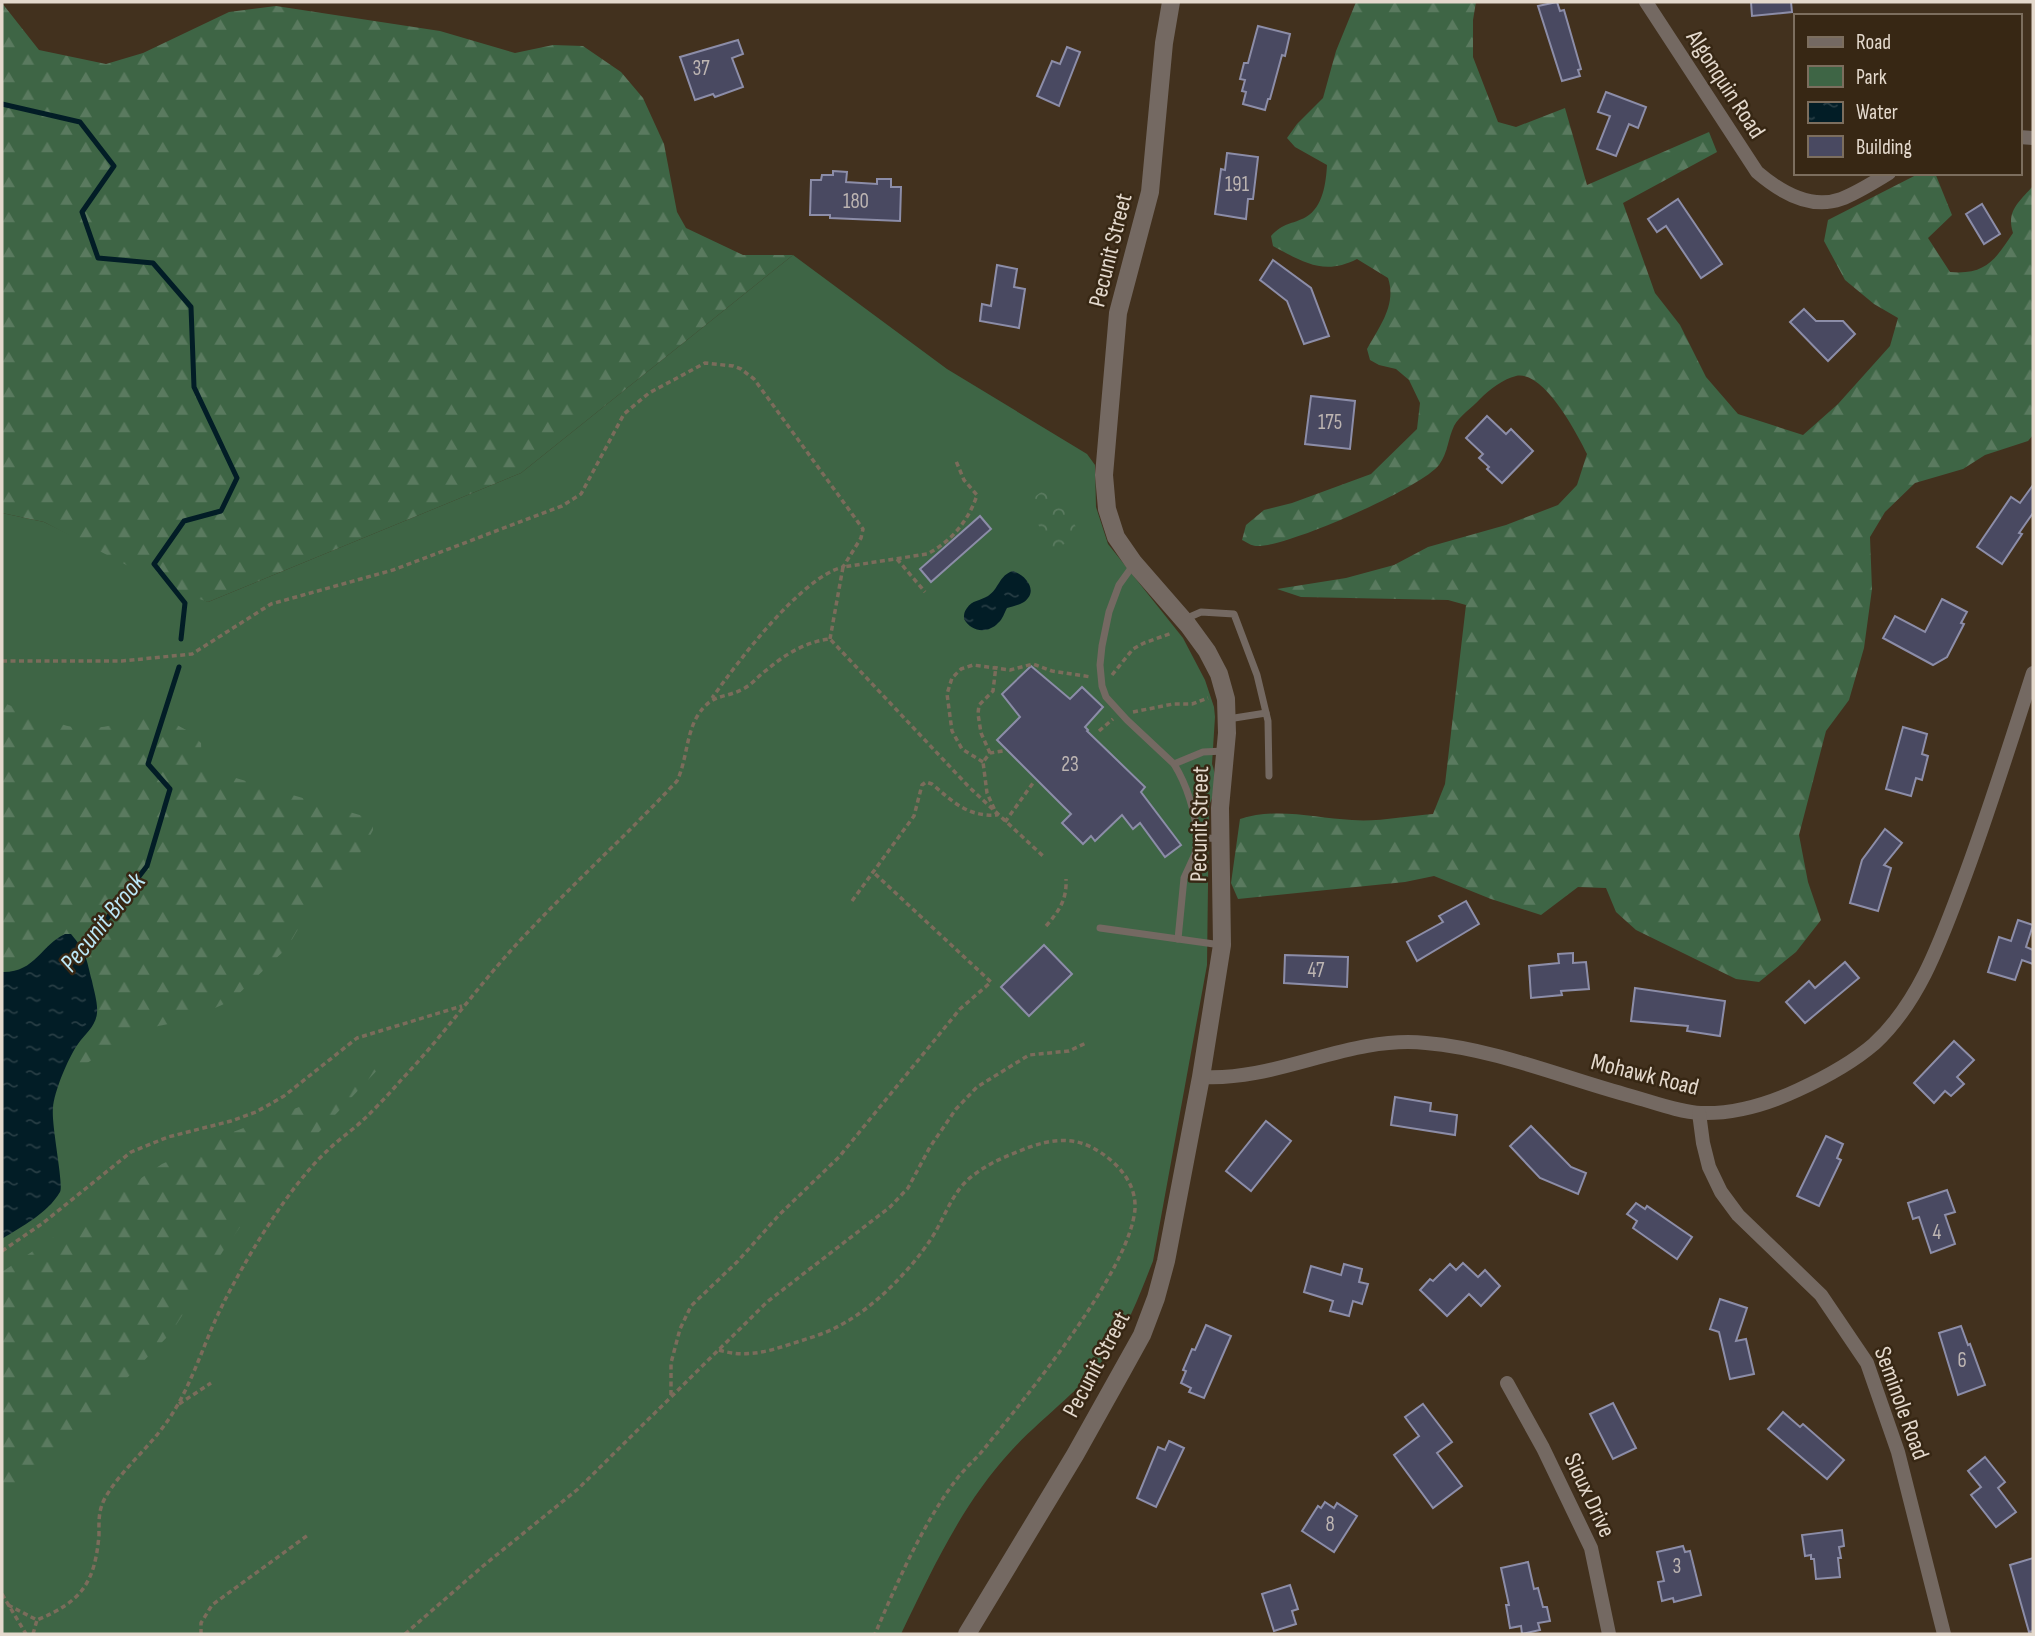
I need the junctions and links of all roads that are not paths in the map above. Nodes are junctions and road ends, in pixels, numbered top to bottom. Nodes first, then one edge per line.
1 (1171, 2) edge
2 (1646, 2) edge
3 (1885, 175) edge
4 (1134, 563) junction
5 (1186, 622) junction
6 (2033, 673) edge
7 (1266, 713) junction
8 (1228, 719) junction
9 (1225, 751) junction
10 (1174, 764) junction
11 (1269, 776) dead end
12 (1198, 837) junction
13 (1219, 839) junction
14 (1100, 928) dead end
15 (1178, 939) junction
16 (1222, 945) junction
17 (1201, 1077) junction
18 (1699, 1113) junction
19 (1507, 1383) dead end
20 (967, 1634) edge
21 (1609, 1634) edge
22 (1944, 1634) edge

1 - 4 street, Pecunit Street
2 - 3 street, Algonquin Road
4 - 5 street, Pecunit Street
4 - 10 lane
5 - 7 lane
5 - 8 street, Pecunit Street
6 - 18 street, Mohawk Road
7 - 8 lane
7 - 11 lane
8 - 9 street, Pecunit Street
9 - 10 lane
9 - 13 street, Pecunit Street
10 - 12 lane
12 - 13 lane
12 - 15 lane
13 - 16 street, Pecunit Street
14 - 15 lane
15 - 16 lane
16 - 17 street, Pecunit Street
17 - 18 street, Mohawk Road
17 - 20 street, Pecunit Street
18 - 22 street, Seminole Road
19 - 21 street, Sioux Drive

